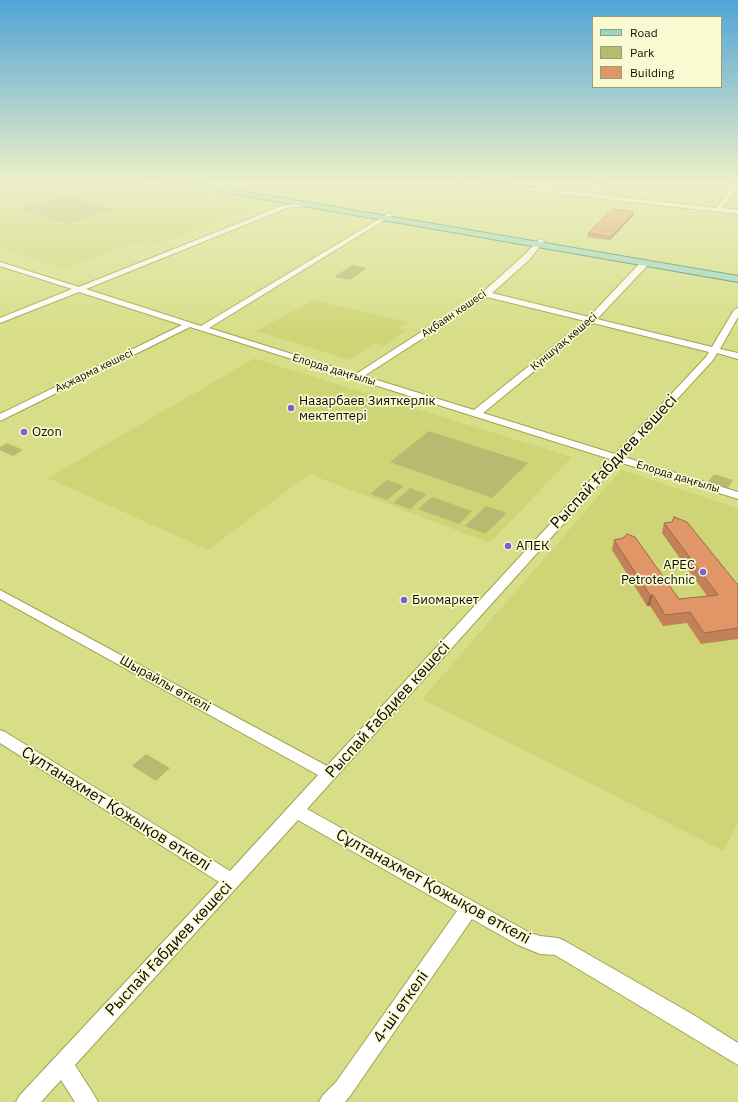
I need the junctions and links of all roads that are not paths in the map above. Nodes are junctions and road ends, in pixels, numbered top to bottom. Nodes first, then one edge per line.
1 (212, 232) edge
2 (219, 232) edge
3 (360, 232) edge
4 (480, 232) edge
5 (540, 243) junction
6 (645, 263) junction
7 (0, 264) edge
8 (738, 274) edge
9 (738, 279) edge
10 (74, 289) junction
11 (486, 294) junction
12 (738, 310) edge
13 (0, 315) edge
14 (592, 320) junction
15 (0, 321) edge
16 (188, 325) junction
17 (202, 329) junction
18 (715, 351) junction
19 (738, 356) edge
20 (357, 376) junction
21 (476, 413) junction
22 (0, 418) edge
23 (617, 458) junction
24 (738, 496) edge
25 (0, 594) edge
26 (0, 736) edge
27 (329, 774) junction
28 (296, 811) junction
29 (232, 881) junction
30 (468, 909) junction
31 (738, 1055) edge
32 (63, 1065) junction
33 (27, 1102) edge
34 (87, 1102) edge
35 (330, 1102) edge

1 - 10 street
2 - 10 street
3 - 17 street
4 - 5 main road
5 - 6 main road
5 - 8 main road
5 - 11 street, Ақбаян көшесі
6 - 9 main road
6 - 14 street, Күншуақ көшесі
7 - 10 street, Елорда даңғылы
10 - 13 street
10 - 15 street
10 - 16 street, Елорда даңғылы
11 - 14 street
11 - 20 street, Ақбаян көшесі
12 - 18 street, Рыспай Ғабдиев көшесі
14 - 18 street
14 - 21 street, Күншуақ көшесі
16 - 17 street, Елорда даңғылы
16 - 22 street, Ақжарма көшесі
17 - 20 street, Елорда даңғылы
18 - 19 street
18 - 23 street, Рыспай Ғабдиев көшесі
20 - 21 street, Елорда даңғылы
21 - 23 street, Елорда даңғылы
23 - 24 street, Елорда даңғылы
23 - 27 street, Рыспай Ғабдиев көшесі
25 - 27 street, Шырайлы өткелі
26 - 29 street, Сұлтанахмет Қожықов өткелі
27 - 28 street, Рыспай Ғабдиев көшесі
28 - 29 street, Рыспай Ғабдиев көшесі
28 - 30 street, Сұлтанахмет Қожықов өткелі
29 - 32 street, Рыспай Ғабдиев көшесі
30 - 31 street, Сұлтанахмет Қожықов өткелі
30 - 35 street, 4-ші өткелі
32 - 33 street, Рыспай Ғабдиев көшесі
32 - 34 street

